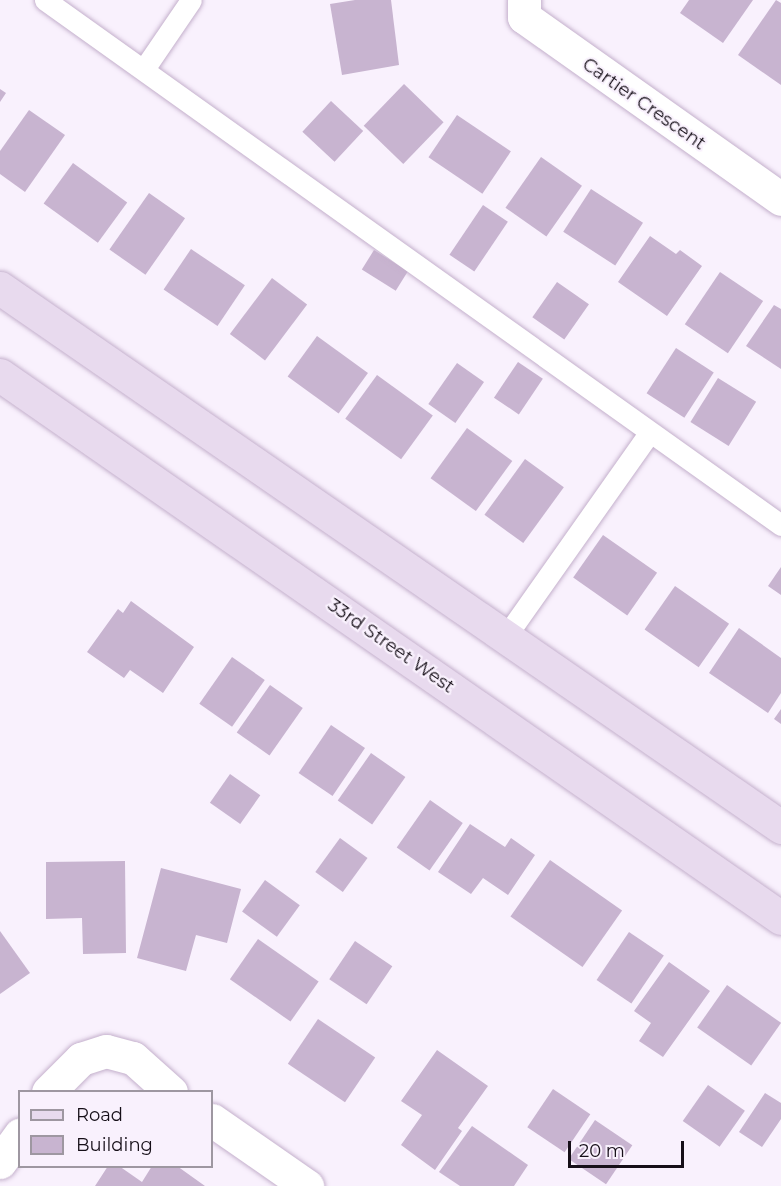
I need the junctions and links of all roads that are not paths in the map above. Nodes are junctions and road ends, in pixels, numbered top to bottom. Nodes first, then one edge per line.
1 (45, 0) edge
2 (191, 0) edge
3 (524, 0) edge
4 (144, 69) junction
5 (781, 199) edge
6 (0, 288) edge
7 (0, 375) edge
8 (649, 434) junction
9 (781, 525) edge
10 (506, 636) junction
11 (781, 827) edge
12 (781, 918) edge
13 (50, 1090) edge
14 (169, 1090) edge
15 (213, 1121) edge
16 (18, 1137) edge
17 (0, 1162) edge
18 (307, 1186) edge

1 - 4 lane
2 - 4 lane
3 - 5 street, Cartier Crescent
4 - 8 lane
6 - 10 main road
7 - 12 main road, 33rd Street West
8 - 9 lane
8 - 10 lane
10 - 11 main road
13 - 14 street
15 - 18 street
16 - 17 street

